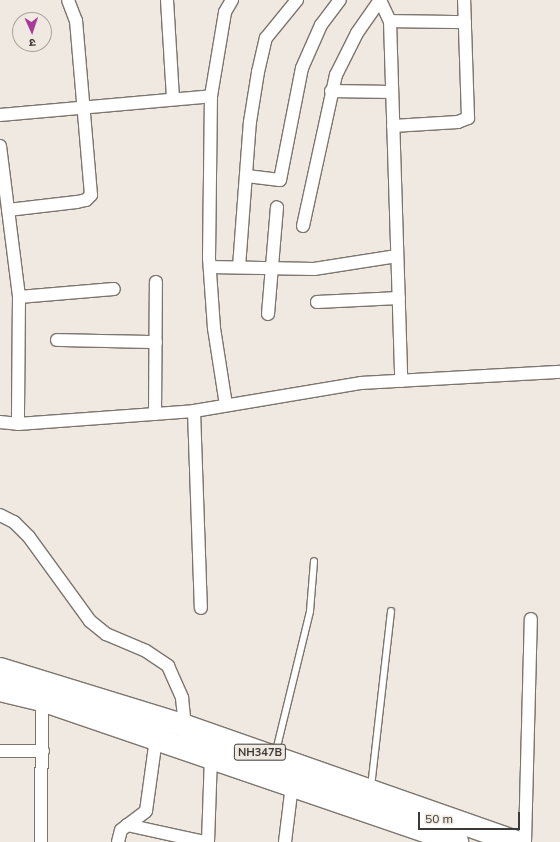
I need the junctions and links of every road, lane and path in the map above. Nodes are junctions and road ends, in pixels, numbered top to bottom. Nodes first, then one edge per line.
1 (68, 0) edge
2 (167, 0) edge
3 (232, 0) edge
4 (297, 0) edge
5 (340, 0) edge
6 (380, 0) edge
7 (464, 0) edge
8 (390, 21) junction
9 (465, 22) junction
10 (331, 91) junction
11 (392, 92) junction
12 (211, 96) junction
13 (173, 99) junction
14 (84, 108) junction
15 (0, 115) edge
16 (394, 126) junction
17 (0, 146) edge
18 (247, 176) junction
19 (277, 207) dead end
20 (8, 210) junction
21 (5, 225) edge
22 (303, 226) dead end
23 (397, 256) junction
24 (210, 267) junction
25 (240, 267) junction
26 (272, 268) junction
27 (156, 282) dead end
28 (114, 289) dead end
29 (19, 297) junction
30 (399, 298) junction
31 (317, 302) dead end
32 (268, 314) dead end
33 (58, 340) dead end
34 (156, 342) junction
35 (560, 372) edge
36 (401, 381) junction
37 (226, 405) junction
38 (194, 411) junction
39 (155, 414) junction
40 (0, 422) edge
41 (18, 424) junction
42 (0, 515) edge
43 (314, 561) dead end
44 (201, 608) dead end
45 (391, 611) dead end
46 (530, 619) dead end
47 (0, 669) edge
48 (0, 690) edge
49 (42, 691) junction
50 (185, 726) junction
51 (211, 735) junction
52 (156, 738) junction
53 (0, 751) edge
54 (43, 752) junction
55 (211, 757) junction
56 (272, 767) junction
57 (292, 785) junction
58 (370, 801) junction
59 (127, 825) junction
60 (41, 842) edge
61 (118, 842) edge
62 (205, 842) edge
63 (208, 842) edge
64 (285, 842) edge
65 (457, 842) edge
66 (517, 842) edge
67 (525, 842) edge

1 - 14 street
2 - 13 street
3 - 12 street
4 - 18 street
5 - 18 street
6 - 8 street
6 - 10 street
7 - 9 street
8 - 9 street
8 - 11 street
9 - 16 street
10 - 11 street
10 - 22 street
11 - 16 street
12 - 13 street
12 - 24 street
13 - 14 street
14 - 15 street
14 - 20 street
16 - 23 street
17 - 20 street
18 - 25 street
19 - 26 street
20 - 21 street
21 - 29 street
23 - 26 street
23 - 30 street
24 - 25 street
24 - 37 street
25 - 26 street
26 - 32 street
27 - 34 street
28 - 29 street
29 - 41 street
30 - 31 street
30 - 36 street
33 - 34 street
34 - 39 street
35 - 36 street
36 - 37 street
37 - 38 street
38 - 39 street
38 - 44 street
39 - 41 street
40 - 41 street
42 - 50 street
43 - 56 lane
45 - 58 lane
46 - 67 street
47 - 49 highway, NH347B
48 - 49 highway, NH347B
49 - 50 highway, NH347B
49 - 52 highway, NH347B
49 - 54 street
50 - 51 highway, NH347B
51 - 55 street
51 - 56 highway, NH347B
52 - 55 highway, NH347B
52 - 59 street
53 - 54 street
54 - 60 street
55 - 56 highway, NH347B
55 - 63 street
56 - 57 highway, NH347B
56 - 58 highway, NH347B
57 - 58 highway, NH347B
57 - 64 street
58 - 65 highway, NH347B
58 - 66 highway, NH347B
59 - 61 street
59 - 62 street

